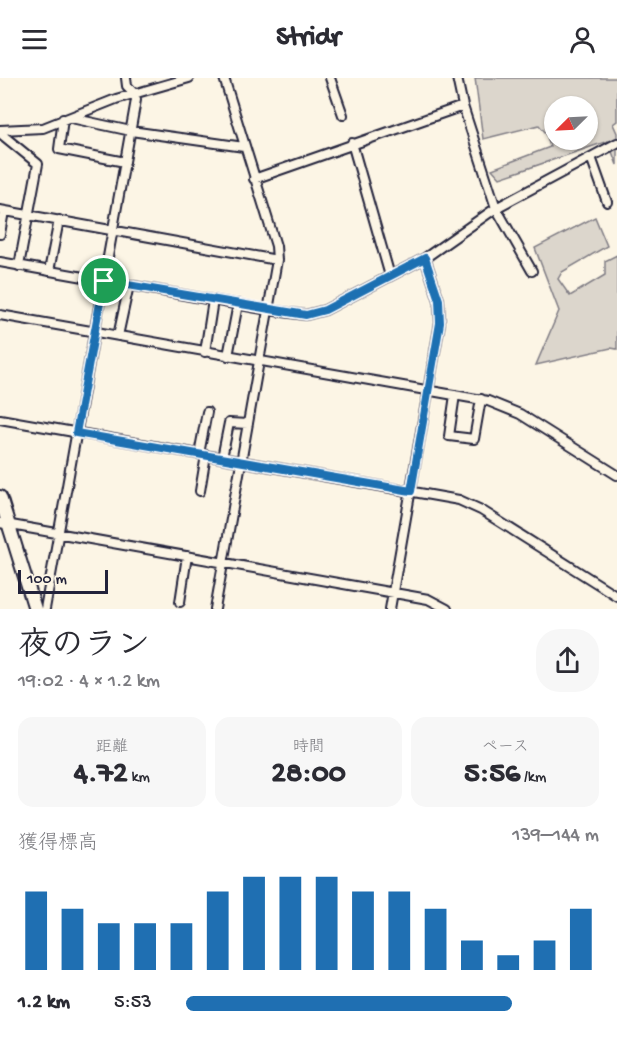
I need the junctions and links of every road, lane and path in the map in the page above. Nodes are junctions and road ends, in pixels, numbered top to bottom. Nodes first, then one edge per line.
1 (126, 78) edge
2 (189, 78) edge
3 (224, 78) edge
4 (330, 78) edge
5 (457, 78) edge
6 (135, 94) junction
7 (462, 106) junction
8 (343, 115) dead end
9 (66, 118) junction
10 (0, 131) edge
11 (131, 131) junction
12 (617, 143) edge
13 (352, 144) junction
14 (244, 147) junction
15 (591, 157) junction
16 (125, 162) junction
17 (254, 179) junction
18 (607, 202) dead end
19 (496, 208) junction
20 (2, 211) edge
21 (30, 215) junction
22 (59, 220) junction
23 (112, 230) junction
24 (0, 234) edge
25 (425, 258) junction
26 (277, 260) junction
27 (0, 262) edge
28 (19, 266) junction
29 (49, 271) junction
30 (532, 271) dead end
31 (390, 276) junction
32 (104, 281) junction
33 (129, 285) junction
34 (213, 300) junction
35 (237, 304) junction
36 (268, 310) junction
37 (0, 315) edge
38 (95, 332) junction
39 (118, 336) junction
40 (205, 352) junction
41 (228, 356) junction
42 (259, 361) junction
43 (429, 390) junction
44 (454, 395) junction
45 (481, 399) junction
46 (207, 412) dead end
47 (0, 419) edge
48 (249, 424) junction
49 (76, 433) junction
50 (202, 454) junction
51 (222, 458) junction
52 (242, 461) junction
53 (617, 475) edge
54 (200, 491) dead end
55 (411, 491) junction
56 (0, 497) edge
57 (4, 524) edge
58 (59, 532) junction
59 (187, 556) junction
60 (223, 562) junction
61 (393, 592) junction
62 (617, 596) edge
63 (180, 602) dead end
64 (36, 609) edge
65 (45, 609) edge
66 (214, 609) edge
67 (390, 609) edge
68 (447, 609) edge

1 - 6 street
2 - 6 street
3 - 14 street
4 - 8 street
5 - 7 street
6 - 9 street
6 - 11 street
7 - 13 street
7 - 19 street
9 - 10 street
9 - 11 street
9 - 16 street
10 - 21 street
11 - 14 street
11 - 16 street
12 - 15 street
13 - 17 street
13 - 31 street
14 - 17 street
15 - 18 street
15 - 19 street
16 - 23 street
17 - 26 street
19 - 25 street
19 - 30 street
20 - 21 street
20 - 24 street
21 - 22 street
21 - 28 street
22 - 23 street
22 - 29 street
23 - 26 street
23 - 32 street
25 - 31 street
25 - 43 street
26 - 36 street
27 - 28 street
28 - 29 street
29 - 32 street
31 - 36 street
32 - 33 street
32 - 38 street
33 - 34 street
33 - 39 street
34 - 35 street
34 - 40 street
35 - 36 street
35 - 41 street
36 - 42 street
37 - 38 street
38 - 39 street
38 - 49 street
39 - 40 street
40 - 41 street
41 - 42 street
42 - 43 street
42 - 48 street
43 - 44 street
43 - 55 street
44 - 45 street
44 - 45 street
45 - 53 street
46 - 50 street
47 - 49 street
48 - 51 street
48 - 52 street
49 - 50 street
49 - 58 street
50 - 51 street
50 - 54 street
51 - 52 street
52 - 55 street
52 - 60 street
55 - 61 street
55 - 62 street
56 - 57 highway
57 - 58 street
57 - 64 highway
58 - 59 street
58 - 65 street
59 - 60 street
59 - 63 street
60 - 61 street
60 - 66 street
61 - 67 street
61 - 68 street

